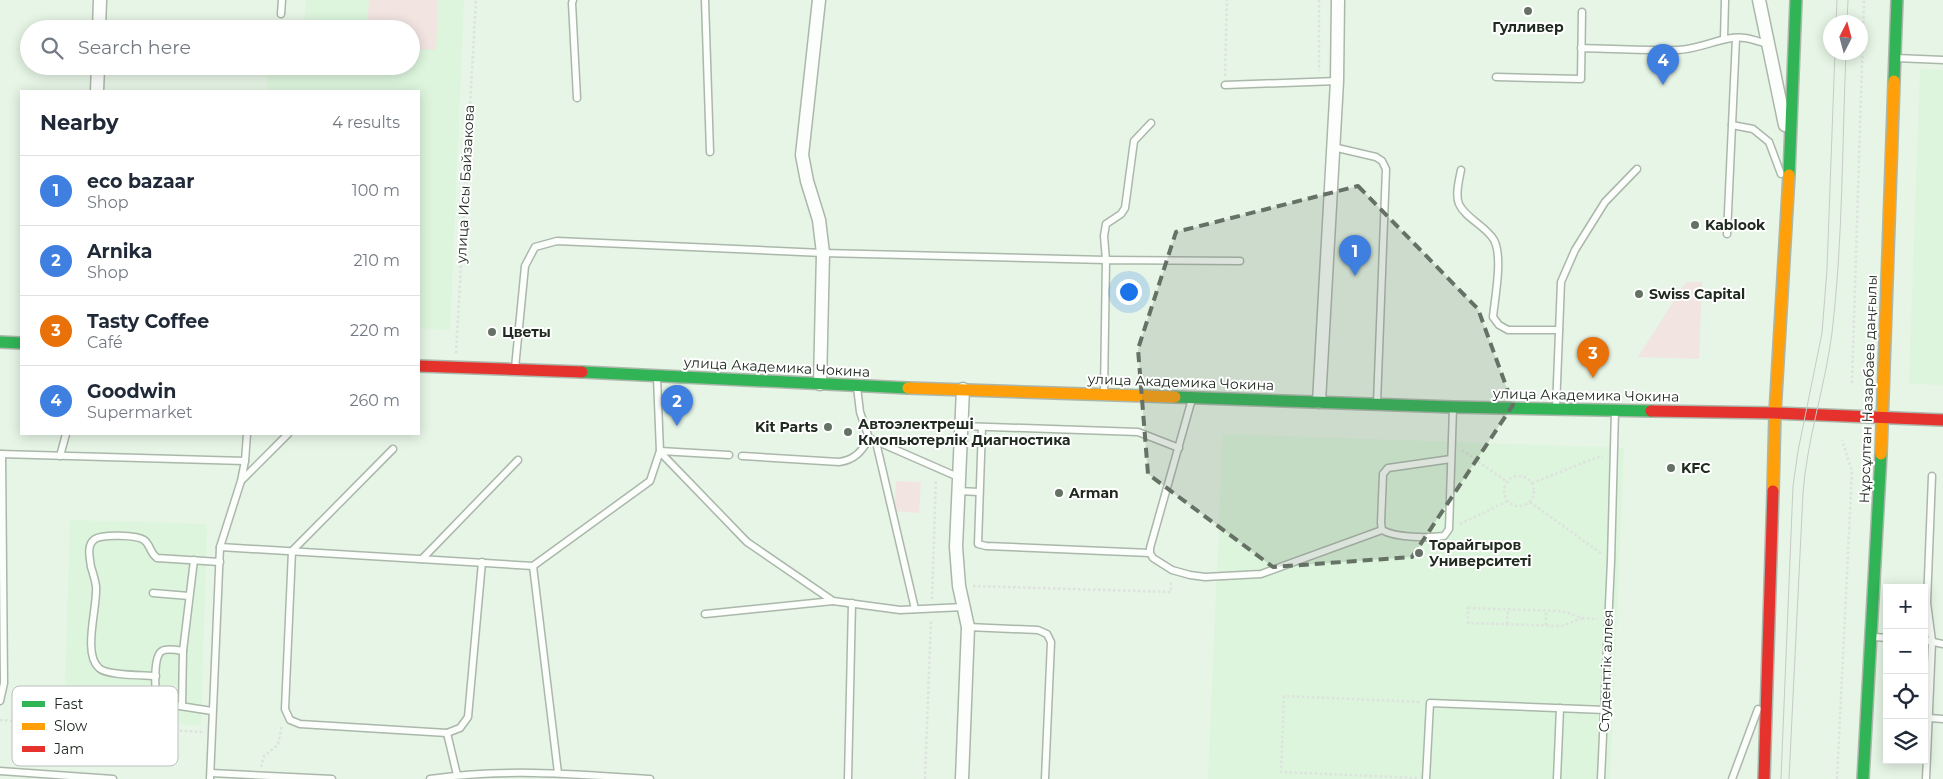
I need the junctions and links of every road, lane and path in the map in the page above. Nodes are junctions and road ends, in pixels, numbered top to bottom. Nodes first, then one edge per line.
1 (100, 0) edge
2 (282, 0) edge
3 (476, 0) edge
4 (573, 0) edge
5 (705, 0) edge
6 (819, 0) edge
7 (1227, 0) edge
8 (1319, 0) edge
9 (1338, 0) edge
10 (1725, 0) edge
11 (1759, 0) edge
12 (1796, 0) edge
13 (1864, 0) edge
14 (1897, 0) edge
15 (1582, 12) dead end
16 (281, 14) dead end
17 (99, 20) edge
18 (1736, 38) junction
19 (1724, 39) junction
20 (1769, 45) junction
21 (1582, 48) junction
22 (1895, 58) junction
23 (1943, 60) edge
24 (98, 75) edge
25 (1496, 77) dead end
26 (1337, 81) junction
27 (1319, 82) junction
28 (1225, 85) joint
29 (97, 90) edge
30 (577, 98) dead end
31 (1151, 124) dead end
32 (1732, 125) junction
33 (1333, 147) junction
34 (1790, 150) junction
35 (710, 152) dead end
36 (1637, 169) dead end
37 (1461, 170) dead end
38 (1788, 191) junction
39 (1728, 234) dead end
40 (824, 253) junction
41 (1106, 260) junction
42 (1240, 261) dead end
43 (1559, 330) junction
44 (0, 342) edge
45 (20, 343) edge
46 (420, 366) edge
47 (455, 368) junction
48 (514, 370) junction
49 (656, 376) junction
50 (1852, 382) dead end
51 (820, 384) junction
52 (857, 386) junction
53 (963, 389) junction
54 (1104, 394) junction
55 (1192, 398) junction
56 (1319, 402) junction
57 (1377, 404) junction
58 (1453, 407) junction
59 (1556, 409) junction
60 (1614, 410) junction
61 (1775, 413) junction
62 (1883, 419) junction
63 (1943, 420) edge
64 (961, 426) junction
65 (982, 427) junction
66 (66, 435) edge
67 (246, 435) edge
68 (287, 435) edge
69 (869, 438) junction
70 (1842, 440) dead end
71 (876, 442) junction
72 (1452, 442) junction
73 (393, 448) dead end
74 (1179, 448) junction
75 (660, 450) junction
76 (1, 454) edge
77 (729, 455) dead end
78 (60, 456) junction
79 (742, 456) dead end
80 (1613, 458) junction
81 (1451, 459) junction
82 (518, 460) dead end
83 (245, 461) junction
84 (937, 468) junction
85 (1932, 476) dead end
86 (958, 477) junction
87 (241, 481) junction
88 (1507, 482) junction
89 (1532, 483) junction
90 (958, 491) junction
91 (979, 492) junction
92 (1508, 501) junction
93 (1530, 502) junction
94 (1449, 529) junction
95 (1382, 530) junction
96 (220, 547) junction
97 (292, 551) junction
98 (1150, 553) junction
99 (422, 559) junction
100 (194, 560) junction
101 (220, 562) junction
102 (482, 562) junction
103 (1610, 562) junction
104 (533, 566) junction
105 (1172, 570) junction
106 (959, 586) junction
107 (153, 593) dead end
108 (189, 596) junction
109 (833, 601) junction
110 (852, 603) junction
111 (964, 606) junction
112 (931, 608) junction
113 (915, 609) junction
114 (1508, 610) junction
115 (1546, 611) junction
116 (705, 614) dead end
117 (1582, 618) junction
118 (1608, 620) junction
119 (1508, 624) junction
120 (1546, 626) junction
121 (968, 627) junction
122 (1871, 637) junction
123 (1883, 638) edge
124 (1928, 640) edge
125 (1932, 641) junction
126 (1943, 644) edge
127 (183, 651) junction
128 (156, 676) junction
129 (1768, 685) junction
130 (156, 686) edge
131 (0, 701) edge
132 (1430, 703) junction
133 (178, 705) edge
134 (182, 706) junction
135 (1560, 708) junction
136 (285, 709) junction
137 (1605, 710) junction
138 (212, 711) junction
139 (1929, 718) junction
140 (1943, 718) edge
141 (178, 731) edge
142 (211, 733) junction
143 (447, 733) junction
144 (0, 771) edge
145 (558, 773) junction
146 (457, 775) junction
147 (210, 776) edge
148 (261, 776) junction
149 (507, 776) edge
150 (472, 777) edge
151 (113, 779) edge
152 (313, 779) edge
153 (332, 779) edge
154 (430, 779) edge
155 (650, 779) edge
156 (848, 779) edge
157 (925, 779) edge
158 (962, 779) edge
159 (1046, 779) edge
160 (1426, 779) edge
161 (1557, 779) edge
162 (1601, 779) edge
163 (1732, 779) edge
164 (1764, 779) edge
165 (1837, 779) edge
166 (1863, 779) edge
167 (1926, 779) edge

1 - 17 street
2 - 16 lane
3 - 47 path, улица Исы Байзакова
4 - 30 lane
5 - 35 lane
6 - 40 street
7 - 28 path
8 - 27 path
9 - 26 street
10 - 19 lane
11 - 20 street
12 - 34 main road
13 - 50 path
14 - 22 main road, Нұрсұлтан Назарбаев даңғылы
15 - 21 lane
18 - 19 lane
18 - 20 lane
18 - 32 lane
19 - 21 lane
20 - 34 street
21 - 25 lane
22 - 23 lane
22 - 62 main road, Нұрсұлтан Назарбаев даңғылы
24 - 29 street
26 - 27 lane
26 - 33 street
27 - 28 lane
31 - 41 lane
32 - 38 lane
32 - 39 lane
33 - 56 street
33 - 57 lane
34 - 38 main road
36 - 43 lane
37 - 43 lane
38 - 61 main road
40 - 41 lane
40 - 48 lane
40 - 51 street
41 - 42 lane
41 - 54 lane
43 - 59 lane
44 - 45 main road
46 - 47 main road, улица Академика Чокина
47 - 48 main road, улица Академика Чокина
48 - 49 main road, улица Академика Чокина
49 - 51 main road, улица Академика Чокина
49 - 75 lane
51 - 52 main road, улица Академика Чокина
52 - 53 main road, улица Академика Чокина
52 - 69 lane
53 - 54 main road, улица Академика Чокина
53 - 64 street
54 - 55 main road, улица Академика Чокина
55 - 56 main road, улица Академика Чокина
55 - 74 lane
56 - 57 main road, улица Академика Чокина
57 - 58 main road, улица Академика Чокина
58 - 59 main road, улица Академика Чокина
58 - 72 lane
59 - 60 main road, улица Академика Чокина
60 - 61 main road, улица Академика Чокина
60 - 80 lane, Студенттік аллея
61 - 62 main road, улица Академика Чокина
61 - 129 main road
62 - 63 main road, улица Академика Чокина
62 - 122 main road, Нұрсұлтан Назарбаев даңғылы
64 - 65 lane
64 - 86 street
65 - 74 lane
65 - 91 lane
66 - 78 lane
67 - 83 lane
68 - 87 lane
69 - 71 lane
69 - 79 lane
70 - 165 path
71 - 84 lane
71 - 113 lane
72 - 81 lane
72 - 88 path
73 - 97 lane
74 - 98 lane
75 - 77 lane
75 - 104 lane
75 - 109 lane
76 - 78 lane
76 - 131 lane
78 - 83 lane
80 - 89 path
80 - 103 lane, Студенттік аллея
81 - 94 lane
81 - 95 lane
82 - 99 lane
83 - 87 lane
84 - 86 lane
84 - 112 path
85 - 125 lane
86 - 90 street
87 - 96 lane
88 - 89 path
88 - 92 path
89 - 93 path
90 - 91 lane
90 - 106 street
91 - 98 lane
92 - 93 path
92 - 94 path
93 - 103 path
94 - 95 lane
95 - 105 lane
96 - 97 lane
96 - 101 lane
97 - 99 lane
97 - 136 lane
98 - 105 lane
99 - 102 lane
100 - 101 lane
100 - 108 lane
100 - 128 lane
101 - 138 lane
102 - 104 lane
102 - 143 lane
103 - 118 lane, Студенттік аллея
104 - 145 lane
105 - 106 path
106 - 111 street
107 - 108 lane
108 - 127 lane
109 - 110 lane
109 - 116 lane
110 - 113 lane
110 - 156 lane
111 - 112 lane
111 - 121 street
112 - 113 lane
112 - 157 path
114 - 115 path
114 - 119 path
114 - 119 path
115 - 117 path
115 - 120 path
117 - 118 path
117 - 120 path
118 - 137 lane, Студенттік аллея
119 - 120 path
121 - 158 street
121 - 159 lane
122 - 123 lane
122 - 166 main road, Нұрсұлтан Назарбаев даңғылы
124 - 125 lane
125 - 126 lane
125 - 139 lane
127 - 128 lane
127 - 134 lane
128 - 130 lane
129 - 163 lane
129 - 164 main road
132 - 135 lane
132 - 160 lane
132 - 160 path
133 - 134 lane
134 - 138 lane
135 - 137 lane
135 - 161 lane
136 - 143 lane
136 - 148 path
137 - 162 lane, Студенттік аллея
138 - 142 lane
139 - 140 lane
139 - 167 lane
141 - 142 path
142 - 147 lane
143 - 146 lane
144 - 151 lane
145 - 149 lane
145 - 155 lane
146 - 150 lane
146 - 154 lane
147 - 148 lane
148 - 152 lane
149 - 150 lane
152 - 153 lane

